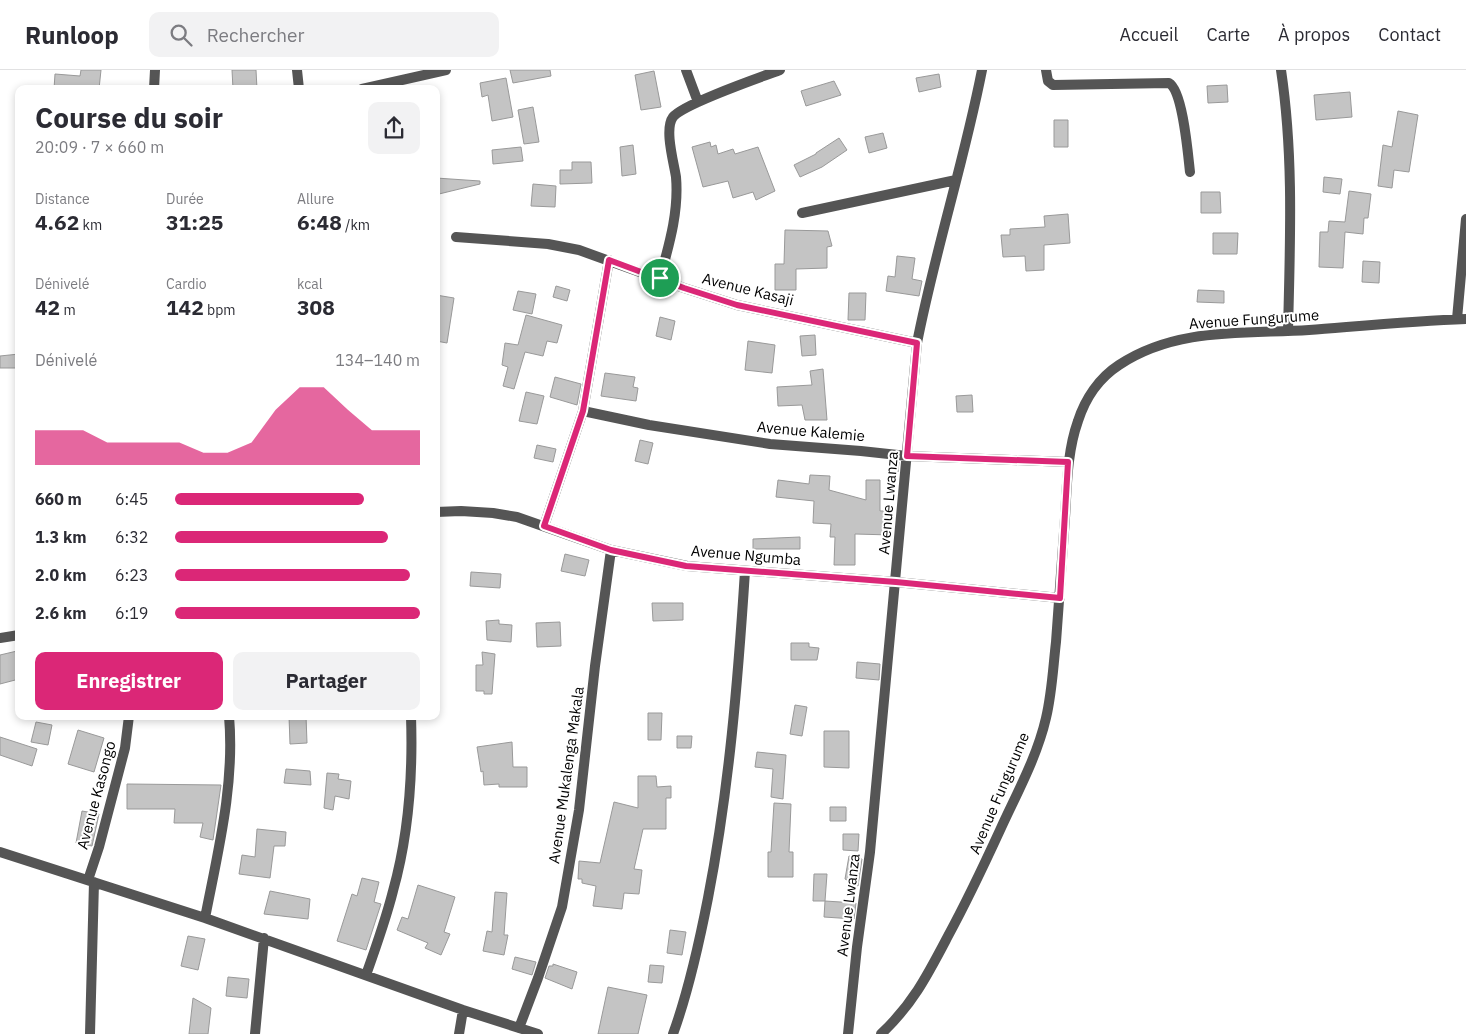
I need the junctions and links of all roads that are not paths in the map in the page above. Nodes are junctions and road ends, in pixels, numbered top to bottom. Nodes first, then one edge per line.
1 (155, 70) edge
2 (297, 70) edge
3 (446, 70) edge
4 (686, 70) edge
5 (780, 70) edge
6 (982, 70) edge
7 (1046, 70) edge
8 (1281, 70) edge
9 (154, 85) edge
10 (299, 85) edge
11 (380, 85) edge
12 (698, 102) junction
13 (1190, 172) dead end
14 (956, 180) junction
15 (802, 213) dead end
16 (1466, 219) edge
17 (456, 237) dead end
18 (609, 260) junction
19 (660, 278) junction
20 (1461, 319) edge
21 (1288, 331) junction
22 (917, 343) junction
23 (583, 411) junction
24 (907, 456) junction
25 (1068, 462) junction
26 (440, 512) edge
27 (544, 526) junction
28 (611, 550) junction
29 (745, 571) junction
30 (896, 582) junction
31 (1060, 598) junction
32 (15, 636) edge
33 (0, 638) edge
34 (129, 720) edge
35 (229, 720) edge
36 (411, 720) edge
37 (0, 852) edge
38 (91, 881) junction
39 (205, 918) junction
40 (264, 938) junction
41 (366, 975) junction
42 (464, 1010) junction
43 (519, 1028) junction
44 (90, 1034) edge
45 (255, 1034) edge
46 (459, 1034) edge
47 (538, 1034) edge
48 (673, 1034) edge
49 (848, 1034) edge
50 (881, 1034) edge

1 - 9 street
2 - 10 street
3 - 11 street
4 - 12 street
5 - 12 street
6 - 14 street, Avenue Lwanza
7 - 13 street
8 - 21 street
12 - 19 street
14 - 15 street
14 - 22 street, Avenue Lwanza
16 - 20 street
17 - 18 street, Avenue Kasaji
18 - 19 street, Avenue Kasaji
18 - 23 street
19 - 22 street, Avenue Kasaji
20 - 21 street, Avenue Fungurume
21 - 25 street, Avenue Fungurume
22 - 24 street, Avenue Lwanza
23 - 24 street, Avenue Kalemie
23 - 27 street
24 - 25 street, Avenue Kalemie
24 - 30 street, Avenue Lwanza
25 - 31 street, Avenue Fungurume
26 - 27 street, Avenue Ngumba
27 - 28 street, Avenue Ngumba
28 - 29 street, Avenue Ngumba
28 - 43 street, Avenue Mukalenga Makala
29 - 30 street, Avenue Ngumba
29 - 48 street
30 - 31 street, Avenue Ngumba
30 - 49 street, Avenue Lwanza
31 - 50 street, Avenue Fungurume
32 - 33 street
34 - 38 street, Avenue Kasongo
35 - 39 street
36 - 41 street
37 - 38 street
38 - 39 street
38 - 44 street, Avenue Kasongo
39 - 40 street
40 - 41 street
40 - 45 street
41 - 42 street
42 - 43 street
42 - 46 street
43 - 47 street

